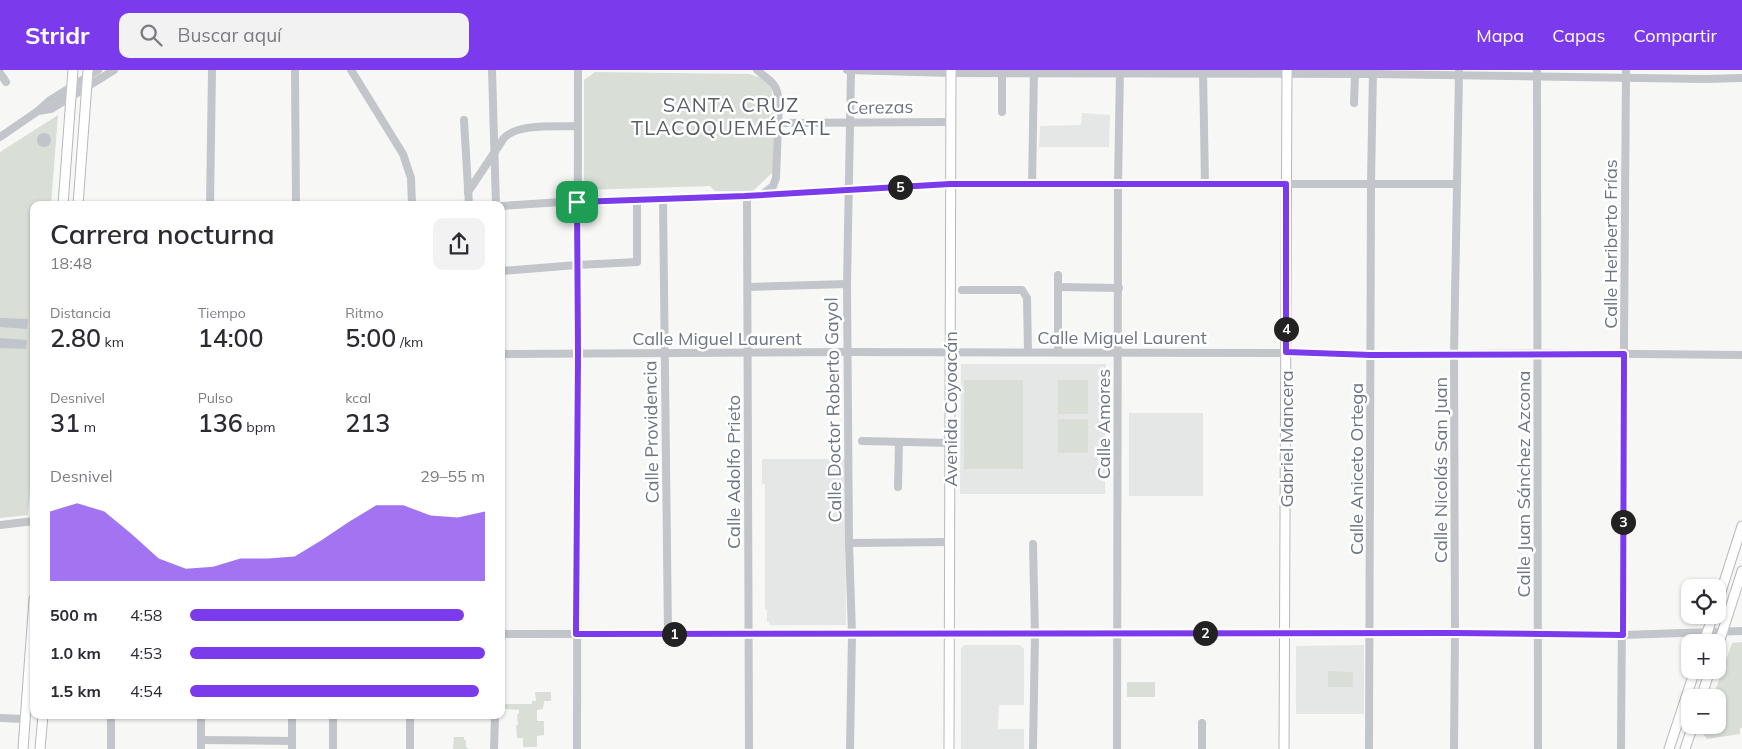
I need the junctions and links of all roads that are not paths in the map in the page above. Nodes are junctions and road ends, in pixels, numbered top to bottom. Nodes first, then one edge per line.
1 (73, 70) edge
2 (98, 70) edge
3 (114, 70) edge
4 (212, 70) edge
5 (295, 70) edge
6 (351, 70) edge
7 (492, 70) edge
8 (578, 70) edge
9 (757, 70) edge
10 (847, 70) edge
11 (851, 70) edge
12 (950, 71) edge
13 (1034, 72) edge
14 (1120, 72) edge
15 (1202, 72) edge
16 (1287, 72) edge
17 (1374, 72) edge
18 (0, 73) edge
19 (88, 73) edge
20 (1002, 73) junction
21 (1459, 73) edge
22 (1537, 73) edge
23 (1355, 74) junction
24 (1626, 74) edge
25 (1742, 78) edge
26 (6, 82) dead end
27 (72, 86) junction
28 (87, 86) junction
29 (71, 96) junction
30 (1354, 103) dead end
31 (38, 112) junction
32 (1002, 112) dead end
33 (464, 120) dead end
34 (850, 122) junction
35 (951, 122) junction
36 (779, 123) junction
37 (577, 126) junction
38 (0, 137) edge
39 (494, 153) junction
40 (774, 183) junction
41 (950, 184) junction
42 (1205, 184) junction
43 (1286, 184) junction
44 (1371, 184) junction
45 (1456, 184) junction
46 (1032, 185) junction
47 (1118, 185) junction
48 (849, 189) junction
49 (468, 192) junction
50 (779, 193) junction
51 (763, 194) junction
52 (747, 196) junction
53 (637, 199) junction
54 (664, 199) junction
55 (63, 201) edge
56 (78, 201) edge
57 (210, 201) edge
58 (296, 201) edge
59 (412, 201) edge
60 (469, 201) edge
61 (496, 201) edge
62 (577, 202) junction
63 (505, 206) edge
64 (577, 264) junction
65 (505, 271) edge
66 (1058, 275) dead end
67 (847, 284) junction
68 (748, 287) junction
69 (1058, 287) junction
70 (1119, 288) junction
71 (962, 290) dead end
72 (846, 352) junction
73 (949, 352) junction
74 (1028, 352) junction
75 (1058, 352) junction
76 (1119, 352) junction
77 (1286, 352) junction
78 (578, 353) junction
79 (665, 353) junction
80 (748, 353) junction
81 (1538, 353) junction
82 (505, 354) edge
83 (1454, 354) junction
84 (1624, 354) junction
85 (1371, 355) junction
86 (1742, 355) edge
87 (862, 441) dead end
88 (899, 442) junction
89 (950, 443) junction
90 (898, 487) dead end
91 (30, 521) edge
92 (0, 524) edge
93 (1742, 526) edge
94 (950, 542) junction
95 (849, 543) junction
96 (1033, 544) dead end
97 (1742, 571) edge
98 (1725, 579) edge
99 (1710, 624) edge
100 (1742, 631) edge
101 (1708, 632) junction
102 (1722, 632) junction
103 (1284, 633) junction
104 (1370, 633) junction
105 (1455, 633) junction
106 (505, 634) edge
107 (576, 634) junction
108 (668, 634) junction
109 (749, 634) junction
110 (852, 634) junction
111 (950, 634) junction
112 (1035, 634) junction
113 (1118, 634) junction
114 (1538, 634) junction
115 (1623, 635) junction
116 (30, 652) edge
117 (1692, 679) edge
118 (0, 718) edge
119 (25, 719) junction
120 (43, 719) edge
121 (110, 719) edge
122 (201, 719) edge
123 (292, 719) edge
124 (333, 719) edge
125 (410, 719) edge
126 (494, 719) edge
127 (1202, 723) dead end
128 (1690, 734) edge
129 (201, 740) junction
130 (292, 745) edge
131 (23, 749) edge
132 (40, 749) edge
133 (111, 749) edge
134 (201, 749) edge
135 (333, 749) edge
136 (410, 749) edge
137 (494, 749) edge
138 (577, 749) edge
139 (749, 749) edge
140 (850, 749) edge
141 (949, 749) edge
142 (1033, 749) edge
143 (1117, 749) edge
144 (1202, 749) edge
145 (1284, 749) edge
146 (1369, 749) edge
147 (1454, 749) edge
148 (1538, 749) edge
149 (1621, 749) edge
150 (1669, 749) edge
151 (1685, 749) edge

1 - 27 main road
2 - 19 street
3 - 28 street
4 - 57 street
5 - 58 street
6 - 59 street
7 - 39 street
8 - 37 street
9 - 36 street
10 - 11 street
11 - 12 street
11 - 34 street, Calle Doctor Roberto Gayol
12 - 20 street
12 - 35 main road, Avenida Coyoacán
13 - 14 street
13 - 20 street
13 - 46 street
14 - 15 street
14 - 47 street, Calle Amores
15 - 16 street
15 - 42 street
16 - 23 street
16 - 43 main road, Gabriel Mancera
17 - 21 street
17 - 23 street
17 - 44 street, Calle Aniceto Ortega
18 - 26 street
19 - 27 street
19 - 28 main road
20 - 32 street
21 - 22 street
21 - 45 street, Calle Nicolás San Juan
22 - 24 street
22 - 81 street, Calle Juan Sánchez Azcona
23 - 30 street
24 - 25 street
24 - 84 street, Calle Heriberto Frías
27 - 29 main road
27 - 31 street
28 - 29 street
28 - 56 main road
29 - 31 street
29 - 55 main road
31 - 38 street
33 - 49 street
34 - 35 street, Cerezas
34 - 36 street, Cerezas
34 - 48 street, Calle Doctor Roberto Gayol
35 - 41 main road, Avenida Coyoacán
36 - 40 street
37 - 39 street
37 - 62 street
39 - 49 street
39 - 61 street
40 - 50 street
40 - 51 street
41 - 46 street
41 - 48 street
41 - 73 main road, Avenida Coyoacán
42 - 43 street
42 - 47 street
43 - 44 street
43 - 77 main road, Gabriel Mancera
44 - 45 street
44 - 85 street, Calle Aniceto Ortega
45 - 83 street, Calle Nicolás San Juan
46 - 47 street
47 - 70 street, Calle Amores
48 - 50 street
48 - 67 street, Calle Doctor Roberto Gayol
49 - 60 street
50 - 51 street
51 - 52 street
52 - 54 street
52 - 68 street, Calle Adolfo Prieto
53 - 54 street
53 - 62 street
53 - 64 street
54 - 79 street, Calle Providencia
62 - 63 street
62 - 64 street
64 - 65 street
64 - 78 street
66 - 69 street
67 - 68 street
67 - 72 street, Calle Doctor Roberto Gayol
68 - 80 street, Calle Adolfo Prieto
69 - 70 street
69 - 75 street
70 - 76 street, Calle Amores
71 - 74 street
72 - 73 street, Calle Miguel Laurent
72 - 80 street, Calle Miguel Laurent
72 - 95 street, Calle Doctor Roberto Gayol
73 - 74 street, Calle Miguel Laurent
73 - 89 main road, Avenida Coyoacán
74 - 75 street, Calle Miguel Laurent
75 - 76 street, Calle Miguel Laurent
76 - 77 street, Calle Miguel Laurent
76 - 113 street, Calle Amores
77 - 85 street, Calle Miguel Laurent
77 - 103 main road, Gabriel Mancera
78 - 79 street, Calle Miguel Laurent
78 - 82 street, Calle Miguel Laurent
78 - 107 street
79 - 80 street, Calle Miguel Laurent
79 - 108 street, Calle Providencia
80 - 109 street, Calle Adolfo Prieto
81 - 83 street, Calle Miguel Laurent
81 - 84 street, Calle Miguel Laurent
81 - 114 street, Calle Juan Sánchez Azcona
83 - 85 street, Calle Miguel Laurent
83 - 105 street, Calle Nicolás San Juan
84 - 86 street, Calle Miguel Laurent
84 - 115 street, Calle Heriberto Frías
85 - 104 street, Calle Aniceto Ortega
87 - 88 street
88 - 89 street
88 - 90 street
89 - 94 main road, Avenida Coyoacán
91 - 92 street
93 - 98 main road
94 - 95 street
94 - 111 main road, Avenida Coyoacán
95 - 110 street, Calle Doctor Roberto Gayol
96 - 112 street
97 - 102 main road
99 - 101 main road
100 - 102 street
101 - 102 street
101 - 115 street
103 - 104 street
103 - 113 street
103 - 145 main road, Gabriel Mancera
104 - 105 street
104 - 146 street, Calle Aniceto Ortega
105 - 114 street
105 - 147 street, Calle Nicolás San Juan
106 - 107 street
107 - 108 street
107 - 138 street
108 - 109 street
109 - 110 street
109 - 139 street, Calle Adolfo Prieto
110 - 111 street
110 - 140 street, Calle Doctor Roberto Gayol
111 - 112 street
111 - 141 main road, Avenida Coyoacán
112 - 113 street
112 - 142 street
113 - 143 street, Calle Amores
114 - 115 street
114 - 148 street, Calle Juan Sánchez Azcona
115 - 149 street, Calle Heriberto Frías
116 - 119 main road
117 - 150 main road
118 - 119 street
119 - 131 main road
120 - 132 main road
121 - 133 street
122 - 129 street
123 - 130 street
124 - 135 street
125 - 136 street
126 - 137 street
127 - 144 street
128 - 151 main road
129 - 130 street
129 - 134 street

